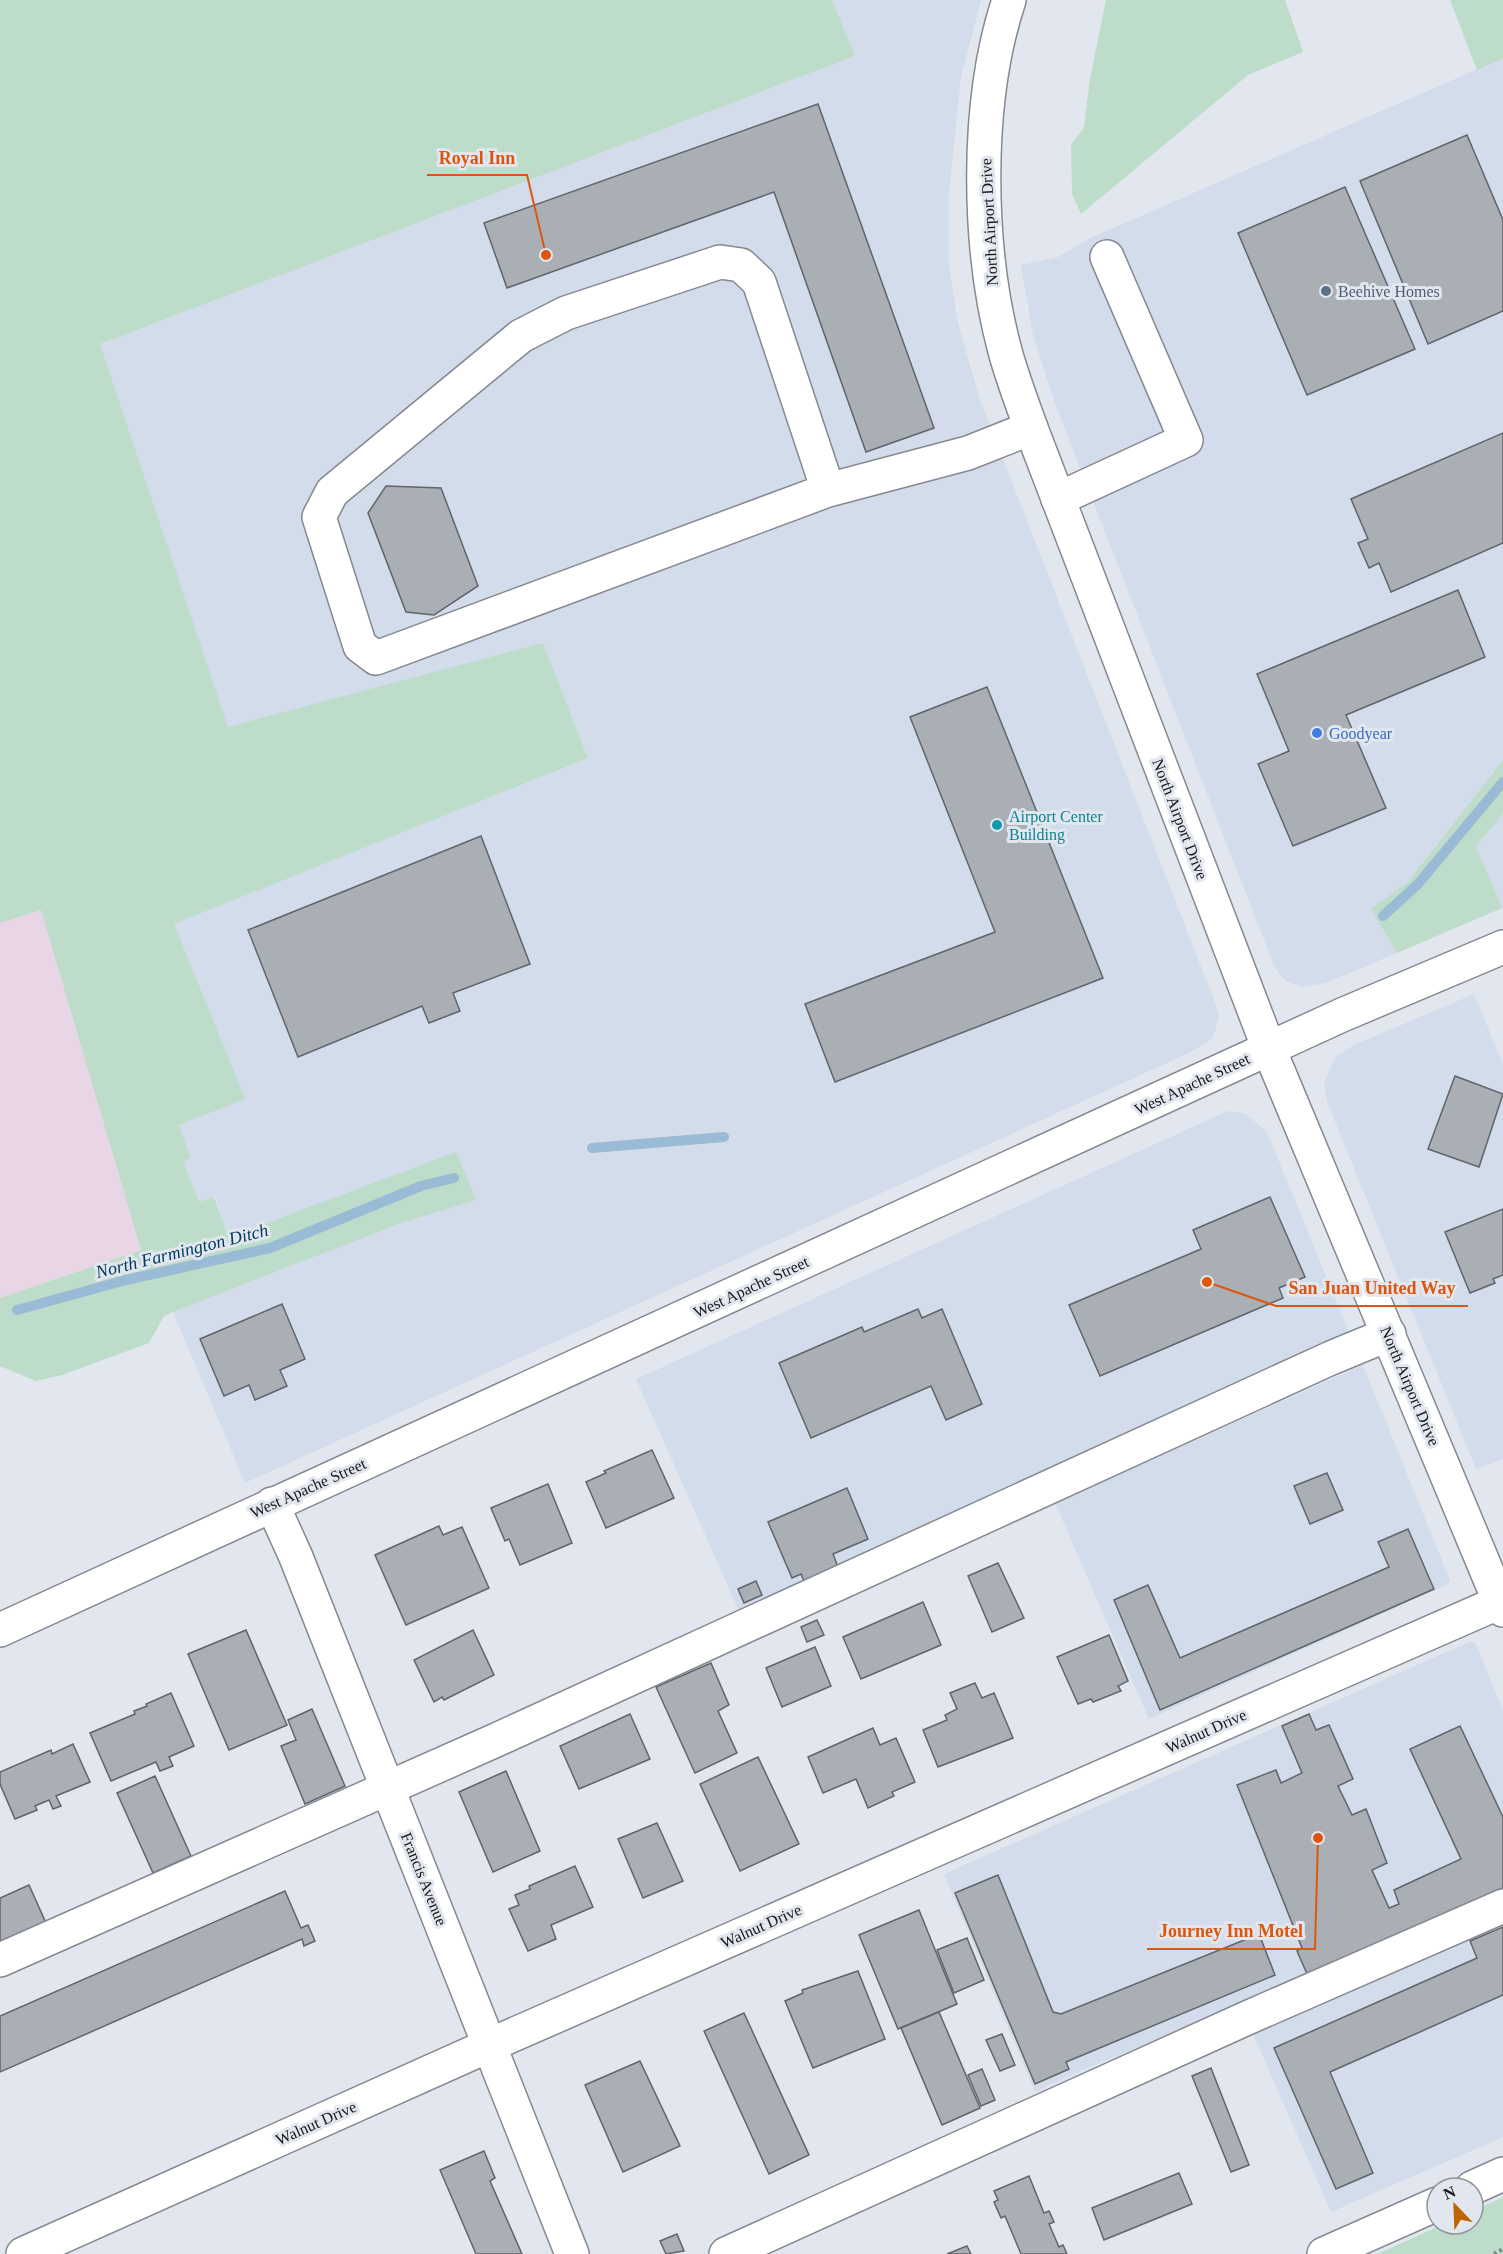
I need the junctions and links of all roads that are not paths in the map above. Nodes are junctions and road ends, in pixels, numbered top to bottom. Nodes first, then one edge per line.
1 (1010, 0) edge
2 (1107, 257) dead end
3 (1030, 428) junction
4 (828, 490) junction
5 (1058, 499) junction
6 (1503, 947) edge
7 (1269, 1049) junction
8 (1389, 1334) junction
9 (272, 1504) junction
10 (1501, 1606) edge
11 (0, 1630) edge
12 (388, 1788) junction
13 (1503, 1906) edge
14 (0, 1959) edge
15 (490, 2045) junction
16 (1503, 2174) edge
17 (1485, 2182) edge
18 (1425, 2209) edge
19 (23, 2254) edge
20 (572, 2254) edge
21 (726, 2254) edge
22 (1324, 2254) edge

1 - 3 main road, North Airport Drive
2 - 5 main road
3 - 4 main road
3 - 5 main road, North Airport Drive
4 - 4 main road
5 - 7 main road, North Airport Drive
6 - 7 main road, West Apache Street
7 - 8 main road, North Airport Drive
7 - 9 main road, West Apache Street
8 - 10 main road, North Airport Drive
8 - 12 main road
9 - 11 main road, West Apache Street
9 - 12 main road, Francis Avenue
10 - 15 main road, Walnut Drive
12 - 14 main road
12 - 15 main road, Francis Avenue
13 - 21 main road
15 - 19 main road, Walnut Drive
15 - 20 main road, Francis Avenue
16 - 17 main road
18 - 22 main road

